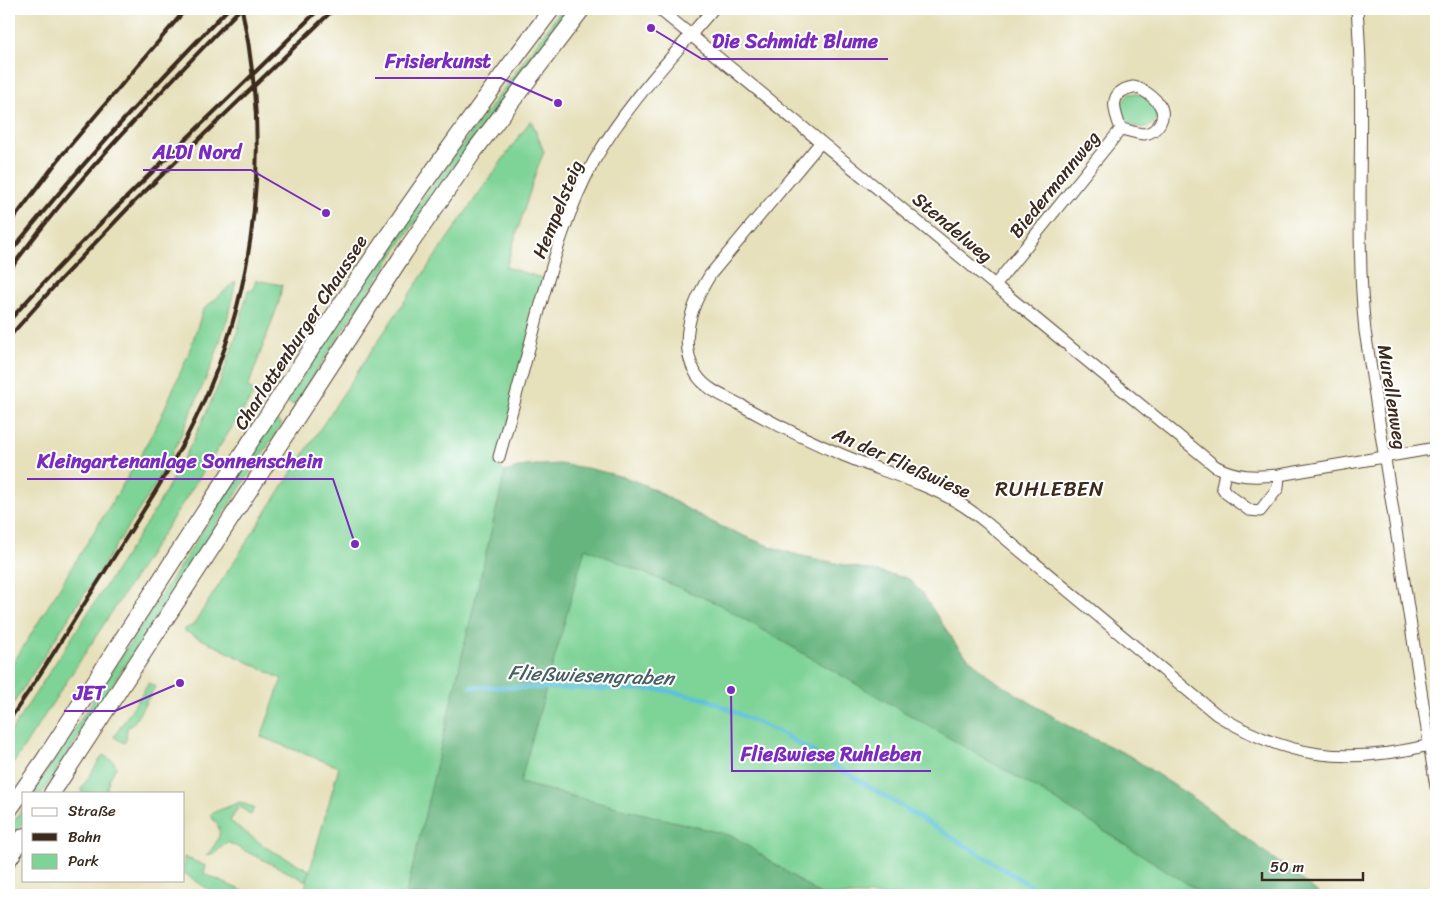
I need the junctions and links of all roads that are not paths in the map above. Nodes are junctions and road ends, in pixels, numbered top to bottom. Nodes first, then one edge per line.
1 (552, 9) edge
2 (582, 9) edge
3 (660, 9) edge
4 (713, 9) edge
5 (1357, 9) edge
6 (691, 34) junction
7 (1121, 129) junction
8 (821, 142) junction
9 (995, 285) junction
10 (1436, 448) edge
11 (1385, 456) junction
12 (499, 457) dead end
13 (1225, 472) junction
14 (1278, 475) junction
15 (1430, 745) junction
16 (1436, 787) edge
17 (53, 792) edge
18 (9, 810) edge
19 (22, 839) edge
20 (9, 859) edge

1 - 18 main road, Charlottenburger Chaussee
2 - 17 main road
3 - 6 street, Stendelweg
4 - 6 street, Hempelsteig
5 - 11 street, Murellenweg
6 - 8 street, Stendelweg
6 - 12 street, Hempelsteig
7 - 7 street, Biedermannweg
7 - 9 street, Biedermannweg
8 - 9 street, Stendelweg
8 - 15 street, An der Fließwiese
9 - 13 street, Stendelweg
10 - 11 street, Stendelweg
11 - 14 street, Stendelweg
11 - 15 street, Murellenweg
13 - 14 street, Stendelweg
13 - 14 street
15 - 16 street, Murellenweg
19 - 20 main road

